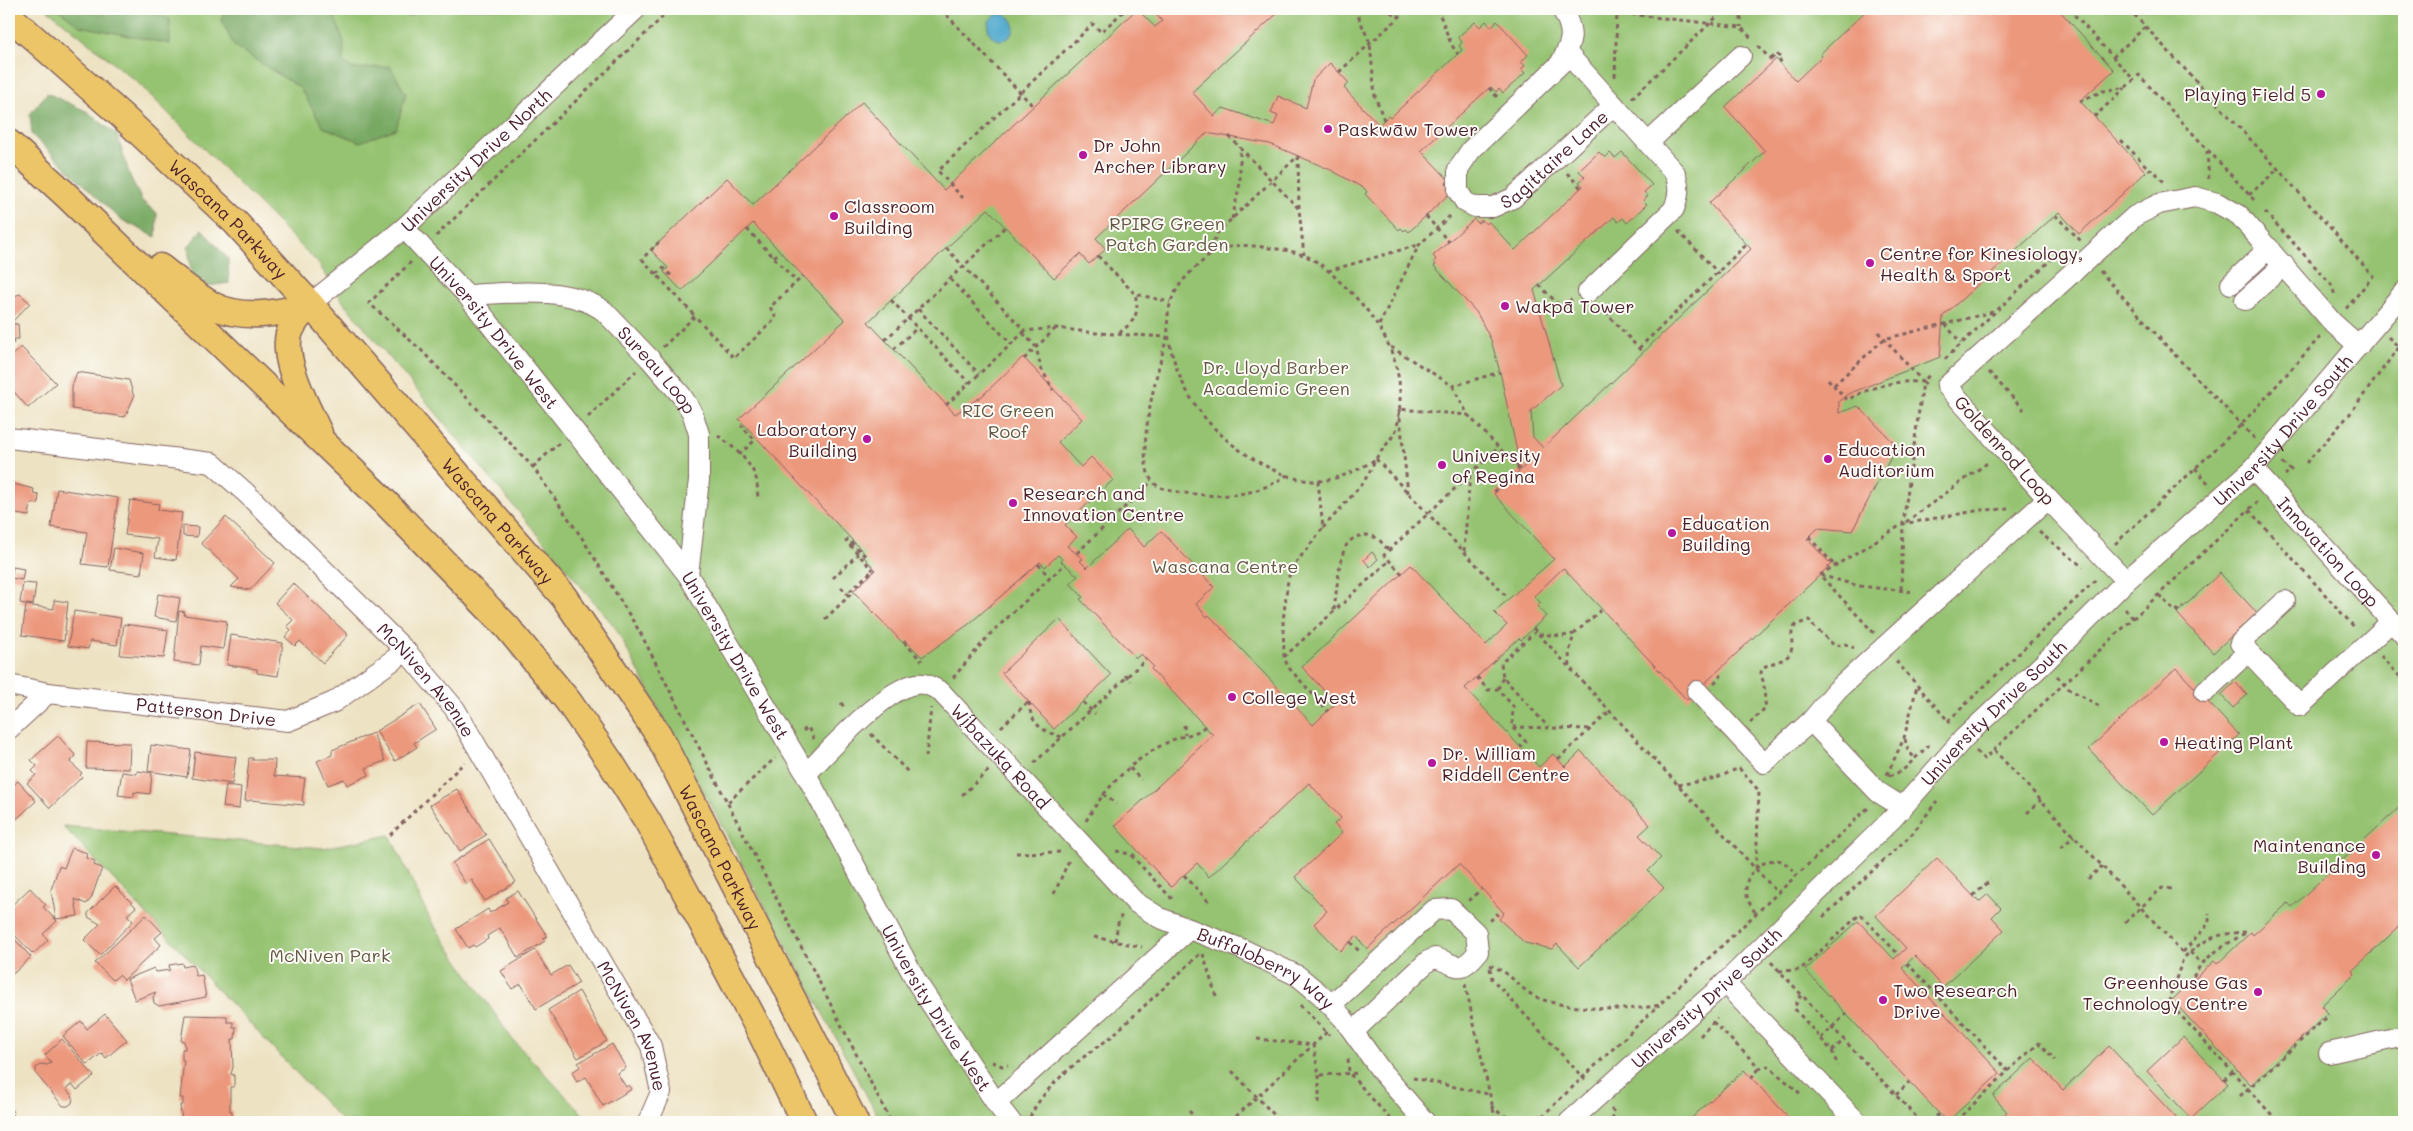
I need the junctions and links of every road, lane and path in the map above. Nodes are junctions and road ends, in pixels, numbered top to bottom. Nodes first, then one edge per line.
1 (636, 9) edge
2 (671, 9) edge
3 (941, 9) edge
4 (1126, 9) edge
5 (1355, 9) edge
6 (1383, 9) edge
7 (1408, 9) edge
8 (1436, 9) edge
9 (1562, 9) edge
10 (1584, 9) edge
11 (1725, 9) edge
12 (1740, 9) edge
13 (2069, 9) edge
14 (2129, 9) edge
15 (1617, 11) edge
16 (1130, 13) dead end
17 (9, 16) edge
18 (1400, 16) junction
19 (1708, 25) junction
20 (2145, 26) junction
21 (1741, 27) junction
22 (1370, 43) junction
23 (1566, 52) junction
24 (1458, 54) dead end
25 (1741, 56) dead end
26 (2113, 57) junction
27 (1779, 62) dead end
28 (1339, 72) dead end
29 (2134, 80) junction
30 (2126, 87) junction
31 (1020, 92) junction
32 (2080, 101) dead end
33 (1033, 106) dead end
34 (1616, 108) junction
35 (2094, 117) dead end
36 (1384, 120) dead end
37 (1229, 136) dead end
38 (2121, 140) dead end
39 (9, 143) edge
40 (1648, 143) junction
41 (1240, 147) junction
42 (2207, 150) junction
43 (2278, 169) junction
44 (1273, 182) junction
45 (2212, 186) dead end
46 (2241, 193) dead end
47 (66, 195) junction
48 (2249, 195) junction
49 (963, 198) dead end
50 (2180, 198) junction
51 (1464, 202) junction
52 (2256, 202) dead end
53 (2262, 209) dead end
54 (1298, 210) junction
55 (2055, 215) dead end
56 (1426, 216) dead end
57 (1666, 218) junction
58 (1232, 220) junction
59 (1005, 227) dead end
60 (404, 228) junction
61 (1437, 228) junction
62 (747, 229) dead end
63 (659, 242) dead end
64 (1449, 242) dead end
65 (1746, 244) dead end
66 (1419, 245) junction
67 (2086, 245) junction
68 (946, 248) dead end
69 (2269, 248) junction
70 (423, 249) junction
71 (780, 252) dead end
72 (2072, 252) dead end
73 (1304, 255) junction
74 (1098, 256) dead end
75 (774, 257) junction
76 (1206, 257) junction
77 (2284, 264) junction
78 (963, 266) junction
79 (1328, 271) junction
80 (1718, 272) junction
81 (656, 274) junction
82 (1722, 277) dead end
83 (674, 278) dead end
84 (950, 279) junction
85 (797, 282) dead end
86 (2231, 284) dead end
87 (1539, 286) dead end
88 (2404, 292) edge
89 (1135, 294) junction
90 (467, 295) junction
91 (1593, 298) junction
92 (2337, 299) dead end
93 (891, 300) dead end
94 (2245, 300) dead end
95 (1170, 302) junction
96 (369, 303) dead end
97 (310, 304) junction
98 (918, 309) junction
99 (1994, 312) junction
100 (2338, 314) junction
101 (2352, 314) dead end
102 (695, 316) dead end
103 (908, 318) junction
104 (1378, 326) junction
105 (917, 328) junction
106 (1056, 328) junction
107 (1024, 332) junction
108 (1878, 332) dead end
109 (1118, 334) junction
110 (1167, 337) junction
111 (1884, 339) junction
112 (885, 340) dead end
113 (2404, 340) edge
114 (1011, 344) junction
115 (2359, 346) junction
116 (1036, 347) junction
117 (1391, 347) junction
118 (1639, 348) junction
119 (894, 349) dead end
120 (1643, 353) dead end
121 (1024, 359) dead end
122 (1942, 362) dead end
123 (1936, 369) dead end
124 (1500, 372) dead end
125 (979, 374) junction
126 (1828, 378) dead end
127 (1923, 382) junction
128 (969, 383) junction
129 (1834, 385) junction
130 (1453, 386) junction
131 (1053, 390) dead end
132 (1929, 390) dead end
133 (946, 405) dead end
134 (1399, 409) junction
135 (1468, 415) junction
136 (744, 425) dead end
137 (2241, 425) junction
138 (717, 436) dead end
139 (9, 438) edge
140 (324, 445) junction
141 (1498, 448) junction
142 (2268, 451) junction
143 (739, 455) junction
144 (1994, 457) junction
145 (1376, 459) junction
146 (1524, 459) dead end
147 (2306, 463) dead end
148 (1518, 468) junction
149 (2253, 470) junction
150 (1470, 474) junction
151 (1288, 475) junction
152 (1152, 481) junction
153 (1318, 481) junction
154 (2270, 488) junction
155 (1496, 492) dead end
156 (1408, 494) junction
157 (758, 498) dead end
158 (2048, 499) junction
159 (2249, 510) junction
160 (2016, 513) junction
161 (1428, 514) junction
162 (2002, 516) dead end
163 (1903, 524) junction
164 (1323, 528) junction
165 (1809, 537) dead end
166 (1389, 550) junction
167 (1077, 552) dead end
168 (1464, 552) junction
169 (858, 554) junction
170 (865, 556) dead end
171 (1389, 561) junction
172 (1038, 564) dead end
173 (1064, 564) dead end
174 (1835, 566) junction
175 (2102, 570) junction
176 (1402, 574) dead end
177 (688, 575) junction
178 (1820, 575) dead end
179 (833, 578) dead end
180 (1050, 578) junction
181 (1923, 586) dead end
182 (841, 587) dead end
183 (2119, 588) junction
184 (1901, 591) dead end
185 (2159, 595) junction
186 (849, 596) junction
187 (1508, 598) dead end
188 (1908, 599) dead end
189 (2285, 602) dead end
190 (2183, 606) dead end
191 (1602, 609) dead end
192 (1334, 611) junction
193 (2133, 618) junction
194 (825, 619) dead end
195 (1880, 625) dead end
196 (2398, 628) edge
197 (1536, 631) junction
198 (1574, 634) junction
199 (1867, 638) dead end
200 (904, 642) dead end
201 (1861, 643) dead end
202 (2369, 643) junction
203 (1855, 649) junction
204 (406, 651) junction
205 (2248, 652) junction
206 (1848, 655) dead end
207 (1284, 657) junction
208 (1146, 659) dead end
209 (922, 661) dead end
210 (2045, 662) junction
211 (1570, 668) junction
212 (1126, 676) junction
213 (1476, 677) dead end
214 (1503, 677) junction
215 (1131, 681) dead end
216 (2404, 681) edge
217 (2063, 682) junction
218 (9, 685) edge
219 (1917, 686) dead end
220 (1498, 689) junction
221 (1697, 691) dead end
222 (942, 692) junction
223 (2205, 692) dead end
224 (48, 693) junction
225 (1084, 702) dead end
226 (840, 703) dead end
227 (2101, 707) dead end
228 (1092, 710) junction
229 (1328, 711) dead end
230 (1609, 712) junction
231 (1095, 714) dead end
232 (859, 722) junction
233 (1811, 722) junction
234 (1749, 724) dead end
235 (1184, 725) dead end
236 (1205, 726) dead end
237 (808, 727) dead end
238 (1001, 727) dead end
239 (1512, 727) junction
240 (1549, 728) junction
241 (9, 729) edge
242 (1590, 729) junction
243 (1944, 731) dead end
244 (1185, 736) junction
245 (1062, 737) junction
246 (789, 744) junction
247 (1930, 745) dead end
248 (1520, 747) dead end
249 (478, 750) junction
250 (1994, 750) junction
251 (1754, 752) junction
252 (926, 757) dead end
253 (1970, 757) dead end
254 (1002, 758) junction
255 (1558, 759) dead end
256 (1034, 763) dead end
257 (1130, 768) junction
258 (1739, 768) junction
259 (908, 773) dead end
260 (806, 774) junction
261 (1141, 780) dead end
262 (1678, 785) junction
263 (1878, 792) junction
264 (1103, 794) junction
265 (962, 795) dead end
266 (1940, 797) dead end
267 (2041, 800) junction
268 (728, 802) dead end
269 (1116, 804) dead end
270 (1902, 807) junction
271 (2027, 813) dead end
272 (1086, 822) dead end
273 (390, 835) dead end
274 (2074, 836) junction
275 (2061, 848) dead end
276 (1073, 851) dead end
277 (1112, 851) dead end
278 (1138, 852) dead end
279 (1132, 857) junction
280 (2102, 866) junction
281 (1756, 870) junction
282 (1797, 874) junction
283 (1184, 875) dead end
284 (2088, 879) dead end
285 (1991, 880) dead end
286 (2173, 889) dead end
287 (1777, 892) junction
288 (1054, 894) dead end
289 (1973, 896) dead end
290 (1173, 900) dead end
291 (1209, 902) dead end
292 (2141, 908) junction
293 (1756, 912) junction
294 (2209, 913) dead end
295 (1820, 920) dead end
296 (2125, 922) dead end
297 (1741, 928) junction
298 (1189, 929) junction
299 (1094, 937) dead end
300 (1162, 951) junction
301 (2183, 952) junction
302 (2190, 952) junction
303 (1211, 955) dead end
304 (1899, 955) dead end
305 (1766, 956) junction
306 (2186, 956) junction
307 (1779, 957) dead end
308 (1484, 958) junction
309 (1907, 963) dead end
310 (2201, 963) junction
311 (1462, 967) junction
312 (1766, 970) dead end
313 (1779, 970) junction
314 (2190, 984) dead end
315 (1679, 987) junction
316 (1732, 990) junction
317 (1801, 995) junction
318 (1294, 999) dead end
319 (1330, 1005) junction
320 (1659, 1005) junction
321 (1698, 1007) junction
322 (1846, 1014) dead end
323 (2329, 1015) dead end
324 (1713, 1023) junction
325 (1832, 1028) junction
326 (1354, 1031) junction
327 (1700, 1036) dead end
328 (2404, 1036) edge
329 (1821, 1038) junction
330 (1257, 1039) dead end
331 (1332, 1039) dead end
332 (1844, 1040) junction
333 (1832, 1051) junction
334 (1343, 1052) dead end
335 (2328, 1052) dead end
336 (2055, 1060) dead end
337 (1838, 1066) dead end
338 (1760, 1068) junction
339 (1232, 1071) dead end
340 (2008, 1071) junction
341 (1382, 1072) junction
342 (2232, 1072) junction
343 (1349, 1073) junction
344 (1319, 1074) junction
345 (1583, 1077) junction
346 (1751, 1078) dead end
347 (2224, 1080) dead end
348 (1909, 1082) dead end
349 (2248, 1089) junction
350 (1488, 1094) junction
351 (1896, 1095) junction
352 (2240, 1096) dead end
353 (1804, 1097) dead end
354 (1319, 1102) dead end
355 (996, 1103) junction
356 (1491, 1105) junction
357 (1189, 1111) dead end
358 (1939, 1114) dead end
359 (2272, 1114) dead end
360 (1020, 1120) edge
361 (648, 1122) edge
362 (804, 1122) edge
363 (855, 1122) edge
364 (1199, 1122) edge
365 (1281, 1122) edge
366 (1393, 1122) edge
367 (1425, 1122) edge
368 (1496, 1122) edge
369 (1518, 1122) edge
370 (1536, 1122) edge
371 (1569, 1122) edge
372 (1856, 1122) edge
373 (1921, 1122) edge
374 (1930, 1122) edge
375 (1952, 1122) edge

1 - 60 street, University Drive North
2 - 70 path
3 - 31 path
4 - 16 path
4 - 31 path
5 - 22 path
6 - 18 path
7 - 18 path
8 - 24 path
9 - 23 street
10 - 15 path
11 - 19 path
12 - 21 path
13 - 26 path
14 - 20 path
15 - 19 path
15 - 34 path
17 - 97 main road, Wascana Parkway
18 - 22 path
19 - 21 path
19 - 34 path
20 - 26 path
20 - 43 path
21 - 27 path
22 - 28 path
22 - 36 path
23 - 34 street, Sagittaire Lane
23 - 51 street
25 - 40 street
26 - 29 path
29 - 30 path
29 - 42 path
30 - 32 path
30 - 35 path
31 - 33 path
31 - 49 path
34 - 40 street
34 - 51 street, Sagittaire Lane
37 - 41 path
38 - 50 path
39 - 47 main road
40 - 57 street
41 - 44 path
41 - 58 path
42 - 45 path
42 - 48 path
43 - 48 path
43 - 100 path
44 - 54 path
44 - 54 path
44 - 58 path
46 - 48 path
47 - 97 main road
47 - 140 main road
48 - 52 path
50 - 67 street, Goldenrod Loop
50 - 69 street, Goldenrod Loop
51 - 61 path
53 - 92 path
54 - 73 path
55 - 67 path
56 - 61 path
57 - 80 path
57 - 91 street
58 - 76 path
59 - 78 path
60 - 70 street, University Drive West
60 - 97 street, University Drive North
61 - 64 path
61 - 66 path
62 - 75 path
63 - 81 path
65 - 80 path
66 - 79 path
66 - 104 path
67 - 137 path
67 - 144 street, Goldenrod Loop
68 - 78 path
69 - 77 street, Goldenrod Loop
69 - 86 street
70 - 90 street, University Drive West
70 - 96 path
71 - 75 path
72 - 99 path
73 - 76 path
73 - 79 path
74 - 89 path
75 - 85 path
76 - 95 path
77 - 94 street
77 - 100 street, Goldenrod Loop
78 - 84 path
78 - 107 path
79 - 104 path
80 - 82 path
80 - 118 path
81 - 83 path
81 - 102 path
84 - 98 path
84 - 114 path
87 - 91 path
88 - 115 street, University Drive South
89 - 95 path
89 - 109 path
90 - 177 street, University Drive West
90 - 177 street, Sureau Loop
91 - 118 path
93 - 103 path
95 - 110 path
97 - 140 main road
97 - 363 main road, Wascana Parkway
98 - 103 path
98 - 125 path
99 - 111 path
99 - 122 path
100 - 101 path
100 - 115 street, Goldenrod Loop
100 - 137 path
103 - 105 path
103 - 112 path
104 - 117 path
105 - 119 path
105 - 128 path
106 - 107 path
106 - 109 path
106 - 116 path
107 - 114 path
107 - 116 path
108 - 111 path
109 - 110 path
110 - 151 path
110 - 152 path
111 - 127 path
111 - 129 path
113 - 147 path
114 - 125 path
115 - 142 street, University Drive South
116 - 121 path
116 - 131 path
117 - 130 path
117 - 134 path
118 - 120 path
123 - 127 path
124 - 130 path
125 - 128 path
126 - 129 path
127 - 129 path
127 - 132 path
127 - 163 path
128 - 133 path
130 - 135 path
134 - 135 path
134 - 145 path
134 - 156 path
135 - 141 path
136 - 143 path
137 - 142 path
137 - 175 path
138 - 143 path
139 - 204 street, McNiven Avenue
140 - 362 main road
141 - 148 path
141 - 150 path
142 - 149 street, University Drive South
142 - 154 path
143 - 157 path
144 - 158 street, Goldenrod Loop
144 - 163 path
145 - 153 path
145 - 156 path
145 - 164 path
146 - 148 path
148 - 155 path
149 - 154 street, Innovation Loop
149 - 183 street, University Drive South
150 - 161 path
150 - 168 path
151 - 152 path
151 - 153 path
152 - 167 path
153 - 164 path
154 - 159 path
154 - 196 street, Innovation Loop
156 - 161 path
158 - 160 street
158 - 175 street, Goldenrod Loop
159 - 185 path
159 - 202 path
160 - 162 path
160 - 163 path
160 - 175 path
160 - 233 street
161 - 166 path
161 - 168 path
163 - 174 path
163 - 184 path
164 - 207 path
165 - 174 path
166 - 171 path
166 - 192 path
168 - 187 path
169 - 170 path
169 - 179 path
169 - 186 path
171 - 176 path
171 - 192 path
172 - 180 path
173 - 180 path
174 - 178 path
175 - 183 street, Goldenrod Loop
175 - 183 path
175 - 243 path
177 - 246 street, University Drive West
180 - 222 path
181 - 188 path
182 - 186 path
183 - 193 path
183 - 210 street, University Drive South
185 - 190 path
185 - 193 path
186 - 194 path
189 - 205 street
191 - 198 path
192 - 207 path
193 - 217 path
195 - 199 path
196 - 202 street
197 - 198 path
197 - 211 path
197 - 214 path
198 - 211 path
200 - 209 path
201 - 203 path
202 - 205 street
202 - 216 path
203 - 206 path
203 - 234 path
204 - 224 street, Patterson Drive
204 - 249 street, McNiven Avenue
205 - 223 street
207 - 229 path
208 - 212 path
210 - 217 path
210 - 270 street, University Drive South
211 - 230 path
212 - 215 path
212 - 228 path
213 - 220 path
214 - 220 path
214 - 240 path
217 - 227 path
217 - 250 path
218 - 224 street, Patterson Drive
219 - 247 path
220 - 239 path
221 - 251 street
222 - 232 street, Wį́bazuką Road
222 - 252 path
222 - 254 street, Wį́bazuką Road
224 - 241 street
225 - 228 path
226 - 232 path
228 - 231 path
228 - 245 path
230 - 242 path
230 - 262 path
232 - 259 path
232 - 260 street, Wį́bazuką Road
233 - 251 street
233 - 263 street
235 - 244 path
236 - 244 path
237 - 246 path
238 - 245 path
239 - 240 path
239 - 248 path
240 - 242 path
242 - 255 path
244 - 257 path
245 - 256 path
246 - 260 street, University Drive West
246 - 268 path
249 - 273 path
249 - 361 street, McNiven Avenue
250 - 253 path
250 - 267 path
251 - 258 path
254 - 265 path
254 - 298 street, Wį́bazuką Road
257 - 261 path
257 - 264 path
258 - 262 path
258 - 281 path
260 - 355 street, University Drive West
262 - 281 path
263 - 270 street
263 - 282 path
264 - 269 path
264 - 272 path
266 - 295 path
267 - 271 path
267 - 274 path
270 - 305 street, University Drive South
274 - 275 path
274 - 280 path
276 - 288 path
277 - 279 path
278 - 279 path
279 - 290 path
280 - 284 path
280 - 292 path
281 - 282 path
281 - 287 path
281 - 293 path
282 - 287 path
283 - 291 path
285 - 289 path
286 - 292 path
287 - 293 path
292 - 296 path
292 - 301 path
293 - 297 path
294 - 301 path
297 - 305 path
297 - 315 path
298 - 300 street, Buffaloberry Way
298 - 319 street, Buffaloberry Way
299 - 300 path
300 - 355 street, Buffaloberry Way
301 - 306 path
302 - 306 path
302 - 310 path
302 - 310 path
303 - 360 path
304 - 313 path
305 - 307 path
305 - 312 path
305 - 313 path
305 - 316 street, University Drive South
306 - 342 path
308 - 311 street
308 - 319 street
308 - 320 path
308 - 345 path
309 - 340 path
310 - 314 path
311 - 326 street
311 - 350 path
313 - 317 path
315 - 320 path
315 - 321 path
316 - 321 street, University Drive South
316 - 324 path
316 - 372 street
317 - 325 path
317 - 329 path
318 - 331 path
319 - 326 street, Buffaloberry Way
320 - 345 path
321 - 324 path
321 - 371 street, University Drive South
322 - 325 path
323 - 349 path
324 - 327 path
324 - 338 path
325 - 329 path
325 - 332 path
326 - 341 street, Buffaloberry Way
328 - 335 street
329 - 333 path
330 - 344 path
332 - 333 path
332 - 351 path
333 - 337 path
334 - 343 path
336 - 340 path
338 - 346 path
338 - 353 path
339 - 365 path
340 - 375 path
341 - 343 path
341 - 350 path
341 - 367 street, Buffaloberry Way
342 - 347 path
342 - 349 path
343 - 344 path
343 - 366 path
344 - 354 path
345 - 370 path
348 - 351 path
349 - 352 path
349 - 359 path
350 - 356 path
351 - 373 path
355 - 360 street, University Drive West
356 - 368 path
356 - 369 path
357 - 364 path
358 - 374 path

